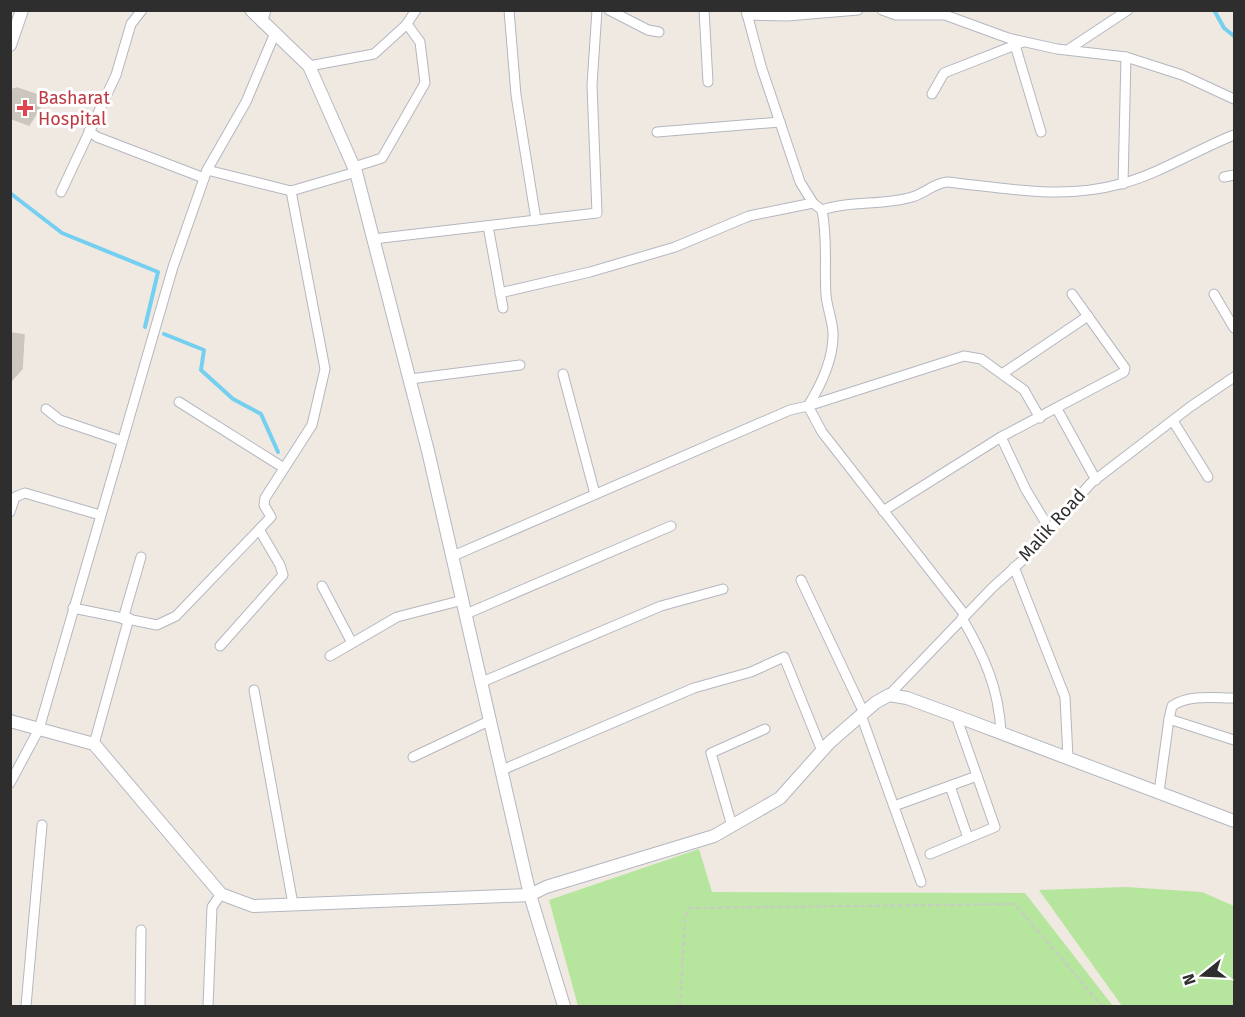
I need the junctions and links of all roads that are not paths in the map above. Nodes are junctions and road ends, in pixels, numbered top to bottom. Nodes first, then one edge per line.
1 (21, 10) edge
2 (142, 10) edge
3 (251, 10) edge
4 (416, 10) edge
5 (509, 10) edge
6 (597, 10) edge
7 (609, 10) edge
8 (704, 10) edge
9 (858, 10) edge
10 (882, 10) edge
11 (1128, 10) edge
12 (747, 13) edge
13 (264, 16) edge
14 (407, 24) junction
15 (658, 32) dead end
16 (275, 33) junction
17 (1019, 43) junction
18 (10, 45) edge
19 (1069, 49) junction
20 (1126, 57) junction
21 (309, 66) junction
22 (708, 82) dead end
23 (932, 94) dead end
24 (1234, 99) edge
25 (780, 122) junction
26 (89, 131) junction
27 (657, 132) dead end
28 (1041, 132) dead end
29 (1234, 135) edge
30 (355, 169) junction
31 (205, 174) junction
32 (1234, 175) edge
33 (1224, 177) dead end
34 (1123, 184) junction
35 (291, 191) junction
36 (61, 192) dead end
37 (813, 203) junction
38 (822, 210) junction
39 (536, 220) junction
40 (488, 226) junction
41 (373, 238) junction
42 (500, 293) junction
43 (1072, 294) dead end
44 (1214, 294) dead end
45 (503, 308) dead end
46 (1088, 316) junction
47 (1234, 328) edge
48 (520, 365) dead end
49 (563, 374) dead end
50 (1002, 374) junction
51 (1234, 377) edge
52 (410, 379) junction
53 (179, 402) dead end
54 (808, 406) junction
55 (46, 409) dead end
56 (1057, 409) junction
57 (1040, 417) junction
58 (1173, 421) junction
59 (1001, 437) junction
60 (122, 441) junction
61 (284, 468) junction
62 (1208, 477) dead end
63 (1096, 480) junction
64 (595, 494) junction
65 (883, 511) junction
66 (10, 512) edge
67 (100, 515) junction
68 (671, 526) dead end
69 (1049, 528) junction
70 (260, 531) junction
71 (141, 556) dead end
72 (453, 556) junction
73 (1014, 567) junction
74 (801, 580) dead end
75 (322, 586) dead end
76 (723, 589) dead end
77 (463, 600) junction
78 (73, 608) junction
79 (466, 614) junction
80 (963, 617) junction
81 (126, 618) junction
82 (352, 643) junction
83 (220, 646) dead end
84 (330, 656) dead end
85 (482, 682) junction
86 (254, 690) dead end
87 (889, 695) junction
88 (1234, 698) edge
89 (862, 714) junction
90 (956, 716) junction
91 (1168, 719) junction
92 (491, 720) junction
93 (10, 721) edge
94 (39, 729) junction
95 (765, 729) dead end
96 (1001, 733) junction
97 (1234, 740) edge
98 (94, 744) junction
99 (822, 751) junction
100 (413, 757) dead end
101 (1068, 758) junction
102 (502, 770) junction
103 (977, 776) junction
104 (10, 783) edge
105 (950, 786) junction
106 (1159, 792) junction
107 (894, 806) junction
108 (1234, 821) edge
109 (42, 825) dead end
110 (732, 826) junction
111 (968, 838) junction
112 (930, 854) dead end
113 (921, 882) dead end
114 (221, 894) junction
115 (530, 895) junction
116 (293, 904) junction
117 (141, 930) dead end
118 (26, 1006) edge
119 (140, 1006) edge
120 (208, 1006) edge
121 (564, 1006) edge

1 - 18 street
2 - 26 street
3 - 13 street
4 - 14 street
5 - 39 street
6 - 39 street
7 - 15 street
8 - 22 street
9 - 12 street
10 - 17 street
11 - 19 street
12 - 25 street
13 - 16 street
14 - 21 street
14 - 30 street
16 - 21 street
16 - 31 street
17 - 19 street
17 - 23 street
17 - 28 street
19 - 20 street
20 - 24 street
20 - 34 street
21 - 30 street
25 - 27 street
25 - 37 street
26 - 31 street
26 - 36 street
29 - 34 street
30 - 35 street
30 - 41 street
31 - 35 street
31 - 60 street
32 - 33 street
34 - 38 street
35 - 61 street
37 - 38 street
37 - 42 street
38 - 54 street
39 - 40 street
40 - 41 street
40 - 42 street
41 - 52 street
42 - 45 street
43 - 46 street
44 - 47 street
46 - 50 street
46 - 56 street
48 - 52 street
49 - 64 street
50 - 54 street
50 - 57 street
51 - 58 street, Malik Road
52 - 72 street
53 - 61 street
54 - 64 street
54 - 65 street
55 - 60 street
56 - 57 street
56 - 63 street
57 - 59 street
58 - 62 street
58 - 63 street, Malik Road
59 - 65 street
59 - 69 street
60 - 67 street
61 - 70 street
63 - 69 street, Malik Road
64 - 72 street
65 - 80 street
66 - 67 street
67 - 78 street
68 - 79 street
69 - 73 street, Malik Road
70 - 81 street
70 - 83 street
71 - 81 street
72 - 77 street
73 - 80 street, Malik Road
73 - 101 street
74 - 89 street
75 - 82 street
76 - 85 street
77 - 79 street
77 - 82 street
78 - 81 street
78 - 94 street
79 - 85 street
80 - 87 street, Malik Road
80 - 96 street
81 - 98 street
82 - 84 street
85 - 92 street
86 - 116 street
87 - 89 street
87 - 90 street
88 - 91 street
89 - 99 street
89 - 107 street
90 - 96 street
90 - 103 street
91 - 97 street
91 - 106 street
92 - 100 street
92 - 102 street
93 - 94 street
94 - 98 street
94 - 104 street
95 - 110 street
96 - 101 street
98 - 114 street
99 - 102 street
99 - 110 street
101 - 106 street
102 - 115 street
103 - 105 street
103 - 111 street
105 - 107 street
105 - 111 street
106 - 108 street
107 - 113 street
109 - 118 street
110 - 115 street
111 - 112 street
114 - 116 street
114 - 120 street
115 - 116 street
115 - 121 street
117 - 119 street

